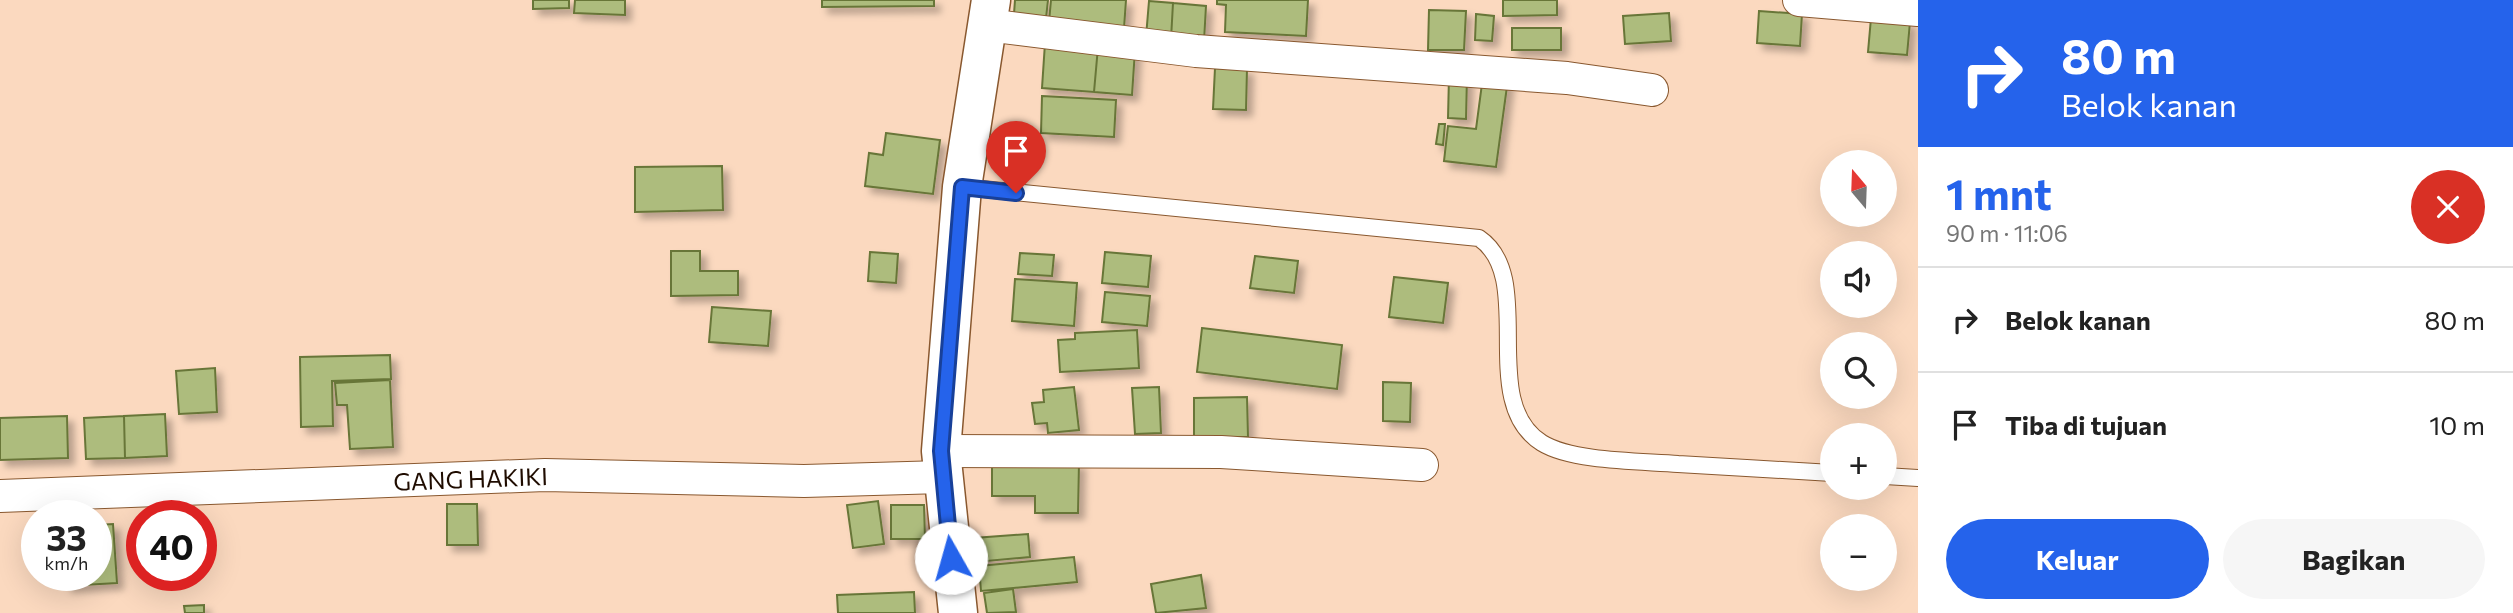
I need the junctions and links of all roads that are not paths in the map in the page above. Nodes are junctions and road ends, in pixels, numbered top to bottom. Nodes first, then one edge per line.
1 (1799, 0) edge
2 (1918, 10) edge
3 (989, 12) edge
4 (1652, 90) dead end
5 (962, 187) junction
6 (941, 464) junction
7 (1422, 465) dead end
8 (1820, 472) edge
9 (1897, 477) edge
10 (1918, 478) edge
11 (0, 496) edge
12 (958, 613) edge

1 - 2 street
3 - 4 street
3 - 5 street
5 - 6 street
5 - 8 lane
6 - 7 street, GANG HAKIKI
6 - 11 street, GANG HAKIKI
6 - 12 street
9 - 10 lane

